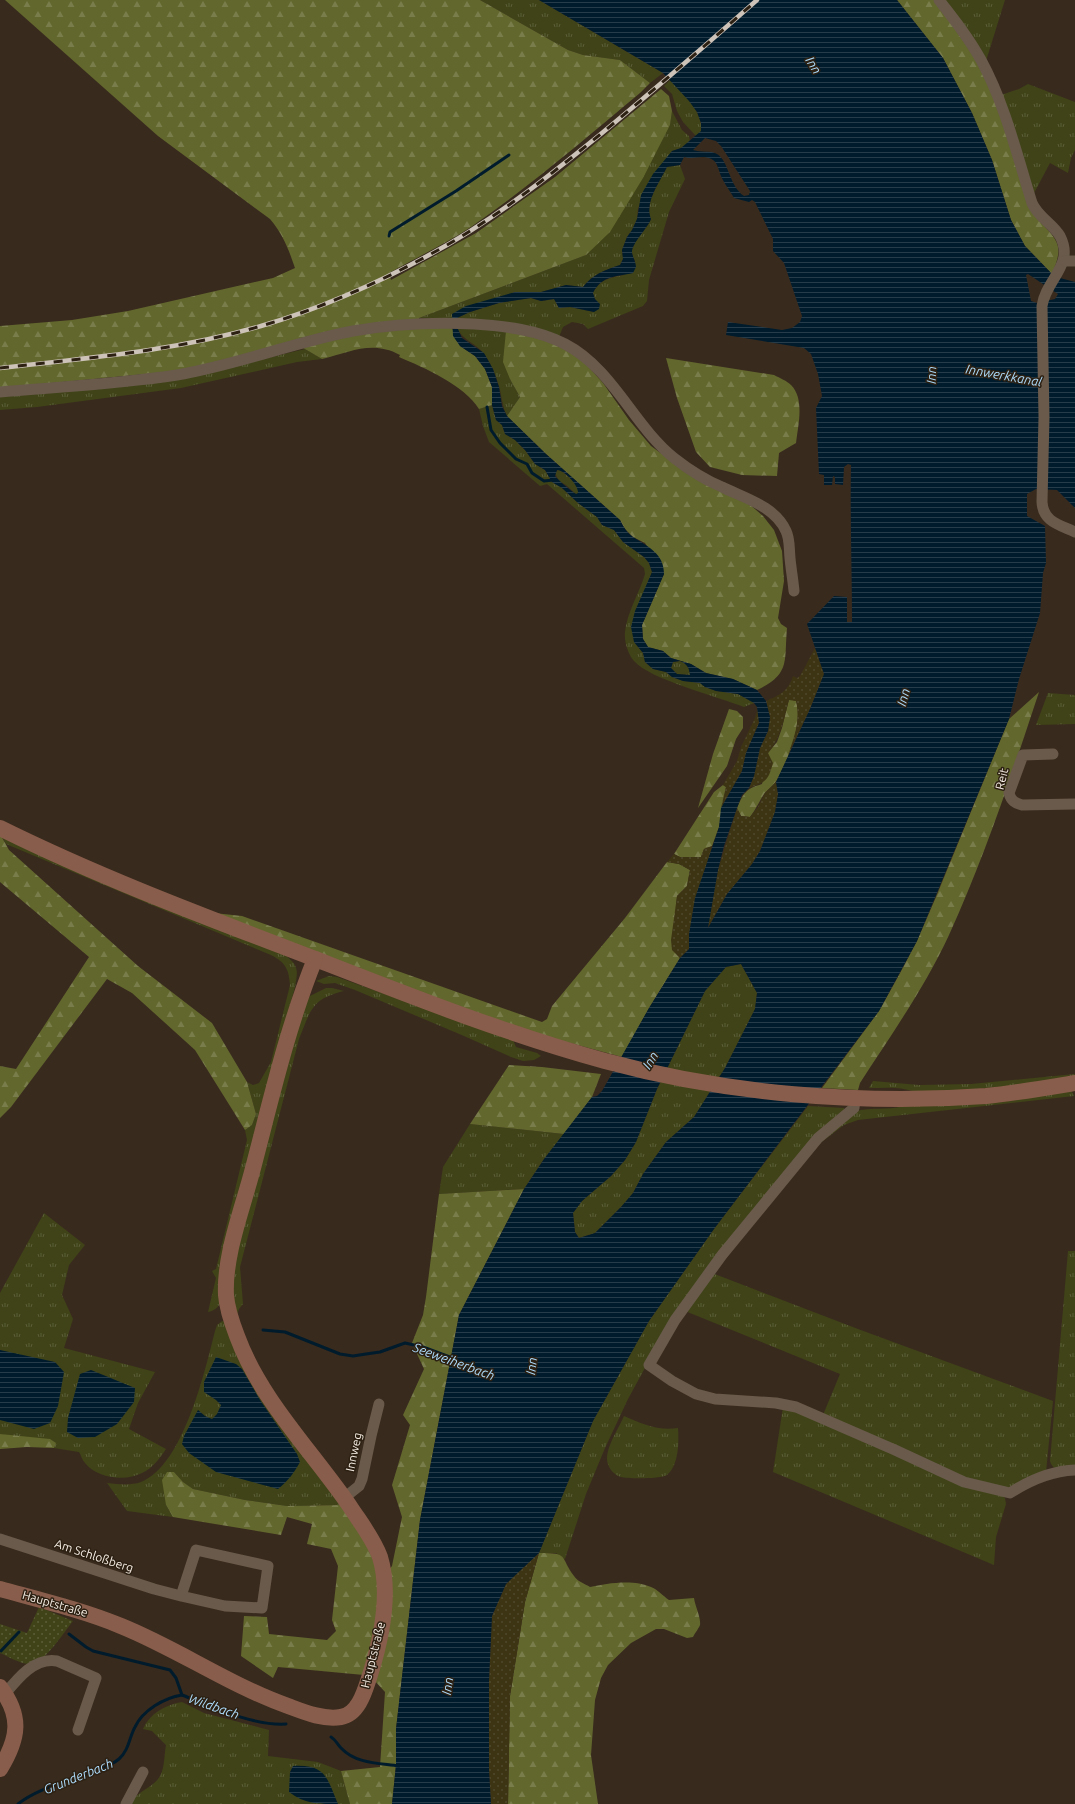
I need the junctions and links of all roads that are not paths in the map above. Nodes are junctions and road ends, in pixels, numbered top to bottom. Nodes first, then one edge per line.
1 (939, 0) edge
2 (1070, 261) edge
3 (0, 392) edge
4 (1075, 532) edge
5 (794, 591) dead end
6 (1053, 754) dead end
7 (1075, 804) edge
8 (0, 828) edge
9 (315, 959) junction
10 (1075, 1084) edge
11 (855, 1099) junction
12 (380, 1404) dead end
13 (1075, 1470) edge
14 (344, 1498) junction
15 (0, 1539) edge
16 (0, 1589) edge
17 (181, 1596) junction
18 (3, 1690) edge
19 (78, 1730) dead end
20 (0, 1769) edge
21 (143, 1772) dead end
22 (126, 1804) edge

1 - 2 street
2 - 4 street
3 - 5 street
6 - 7 street, Reit
8 - 9 street
9 - 11 street
9 - 14 street, Hauptstraße
10 - 11 street
11 - 13 street
12 - 14 street, Innweg
14 - 16 street, Hauptstraße
15 - 17 street, Am Schloßberg
17 - 17 street, Am Schloßberg
18 - 19 street
18 - 20 street
21 - 22 street

